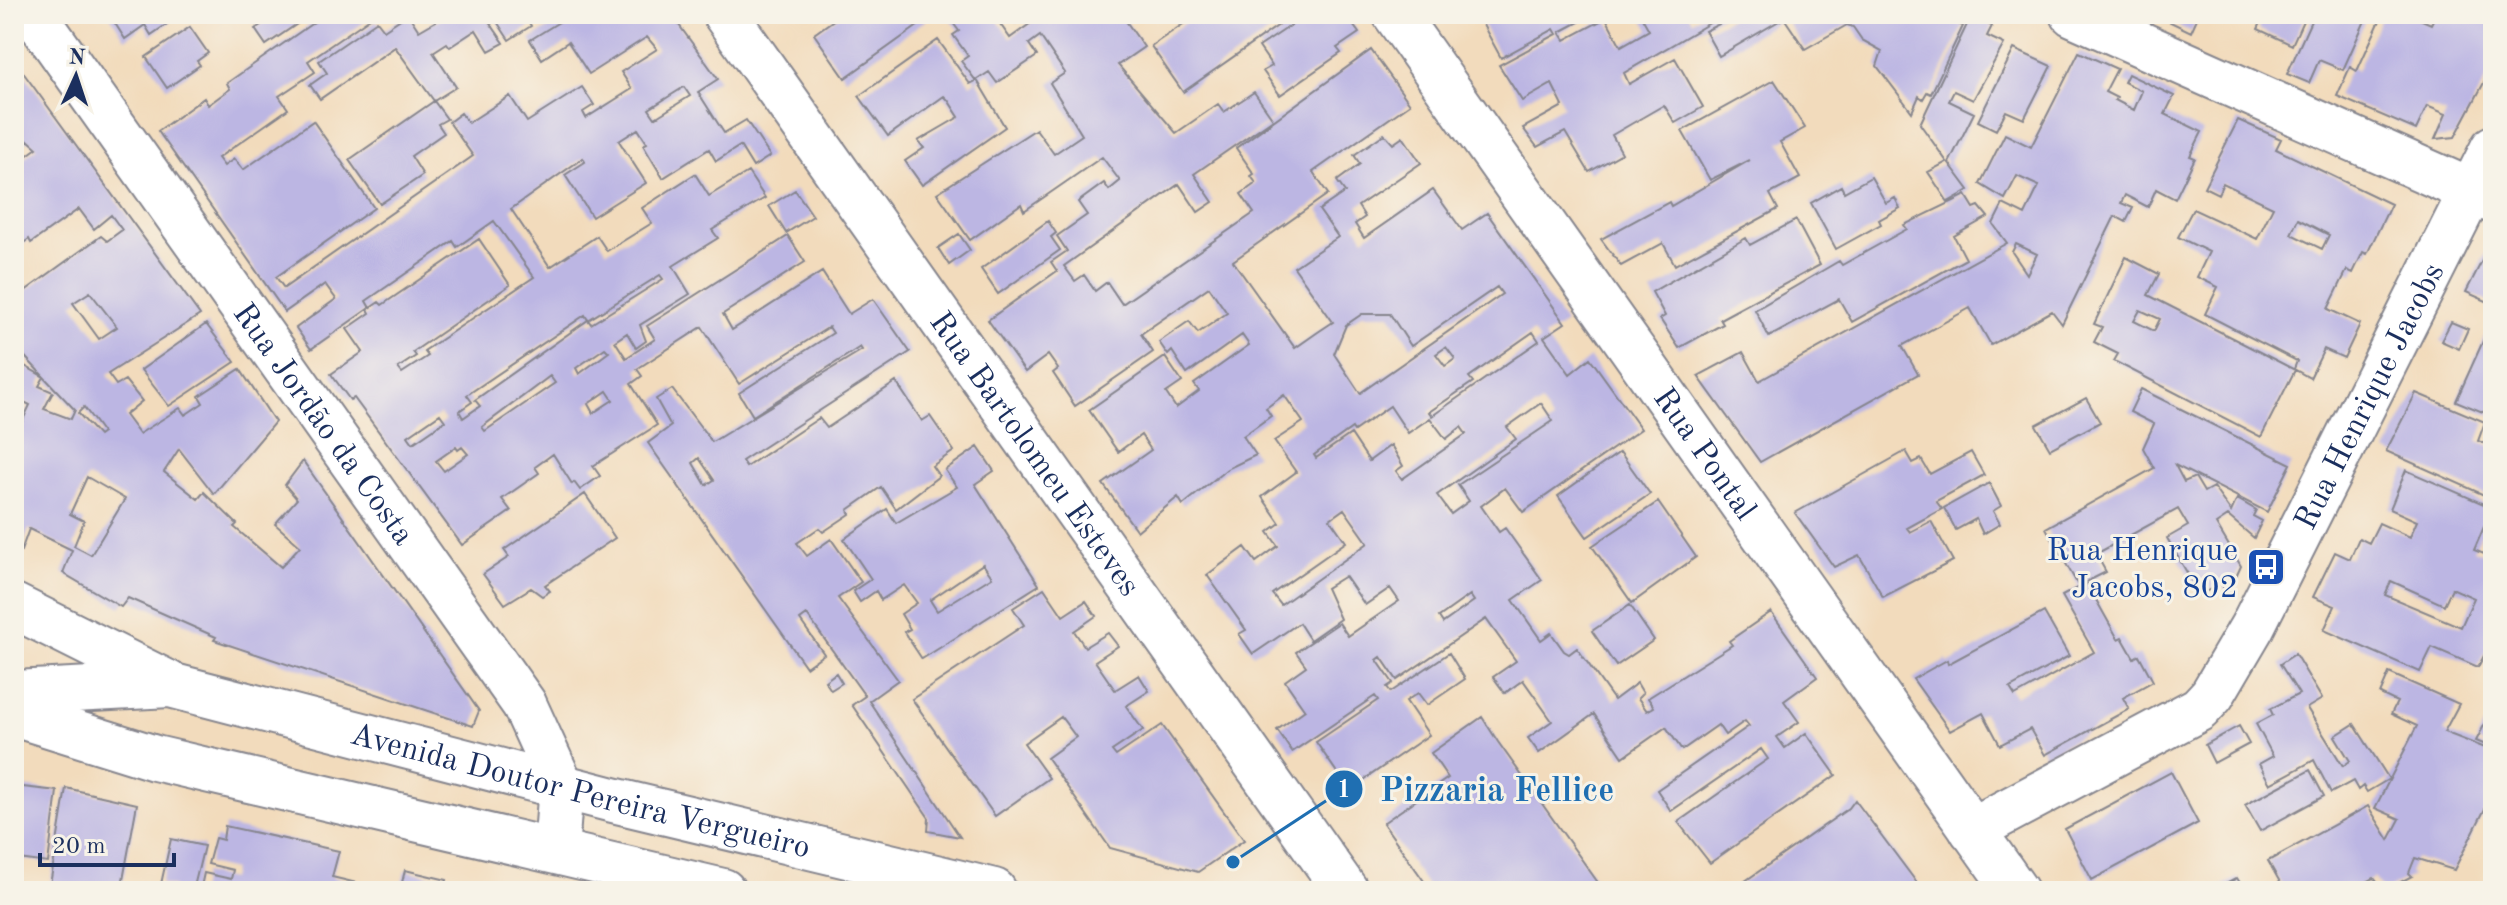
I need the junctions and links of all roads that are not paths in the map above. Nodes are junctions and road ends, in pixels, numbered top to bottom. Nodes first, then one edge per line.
1 (34, 14) edge
2 (725, 14) edge
3 (1395, 14) edge
4 (2073, 14) edge
5 (2493, 148) edge
6 (2482, 196) edge
7 (14, 606) edge
8 (170, 685) junction
9 (14, 693) edge
10 (14, 714) edge
11 (561, 785) junction
12 (1972, 830) junction
13 (556, 851) junction
14 (723, 891) edge
15 (994, 891) edge
16 (1346, 891) edge
17 (2016, 891) edge

1 - 11 street, Rua Jordão da Costa
2 - 16 street, Rua Bartolomeu Esteves
3 - 12 street, Rua Pontal
4 - 6 street
5 - 6 street, Rua Henrique Jacobs
6 - 12 street, Rua Henrique Jacobs
7 - 8 street, Avenida Doutor Pereira Vergueiro
8 - 9 street, Avenida Doutor Pereira Vergueiro
8 - 11 street, Avenida Doutor Pereira Vergueiro
10 - 13 street, Avenida Doutor Pereira Vergueiro
11 - 13 street, Rua Jordão da Costa
11 - 15 street, Avenida Doutor Pereira Vergueiro
12 - 17 street, Rua Pontal
13 - 14 street, Avenida Doutor Pereira Vergueiro

